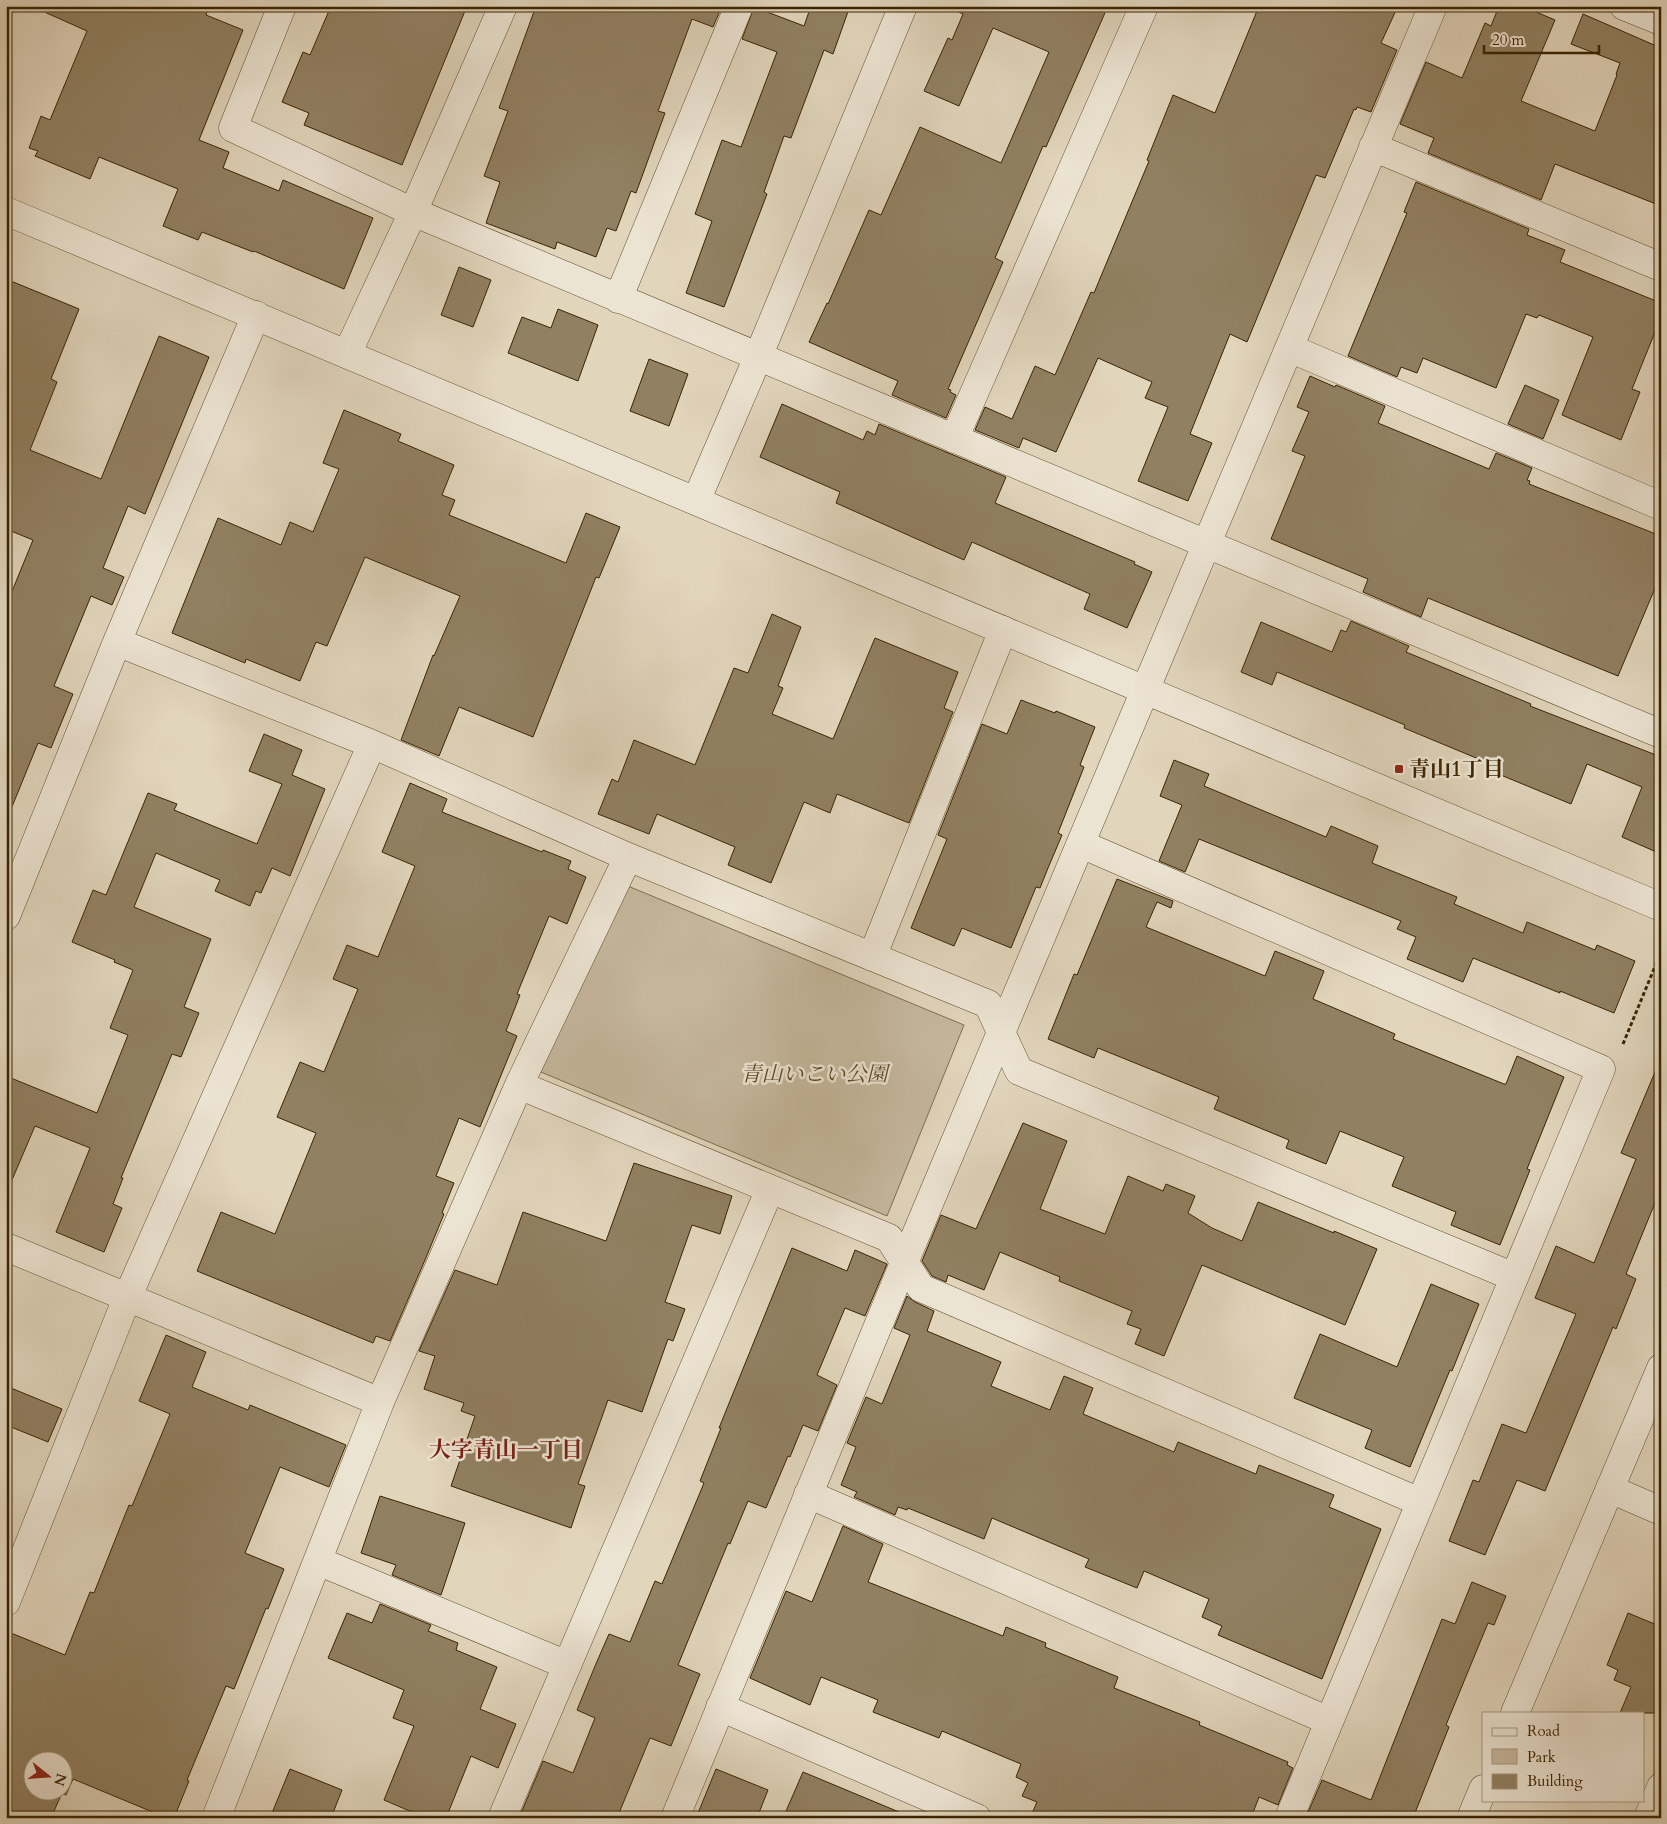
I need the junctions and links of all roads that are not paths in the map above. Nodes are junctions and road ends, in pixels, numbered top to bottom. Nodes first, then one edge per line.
1 (282, 6) edge
2 (503, 6) edge
3 (739, 6) edge
4 (903, 6) edge
5 (1144, 6) edge
6 (1432, 6) edge
7 (1624, 6) edge
8 (1661, 21) edge
9 (1373, 147) junction
10 (6, 211) edge
11 (412, 212) junction
12 (1661, 267) edge
13 (618, 298) junction
14 (256, 315) junction
15 (1289, 348) junction
16 (347, 354) junction
17 (758, 357) junction
18 (954, 439) junction
19 (696, 501) junction
20 (1661, 506) edge
21 (1206, 545) junction
22 (1003, 630) junction
23 (117, 642) junction
24 (1145, 690) junction
25 (1661, 734) edge
26 (372, 744) junction
27 (1081, 844) junction
28 (628, 857) junction
29 (1661, 907) edge
30 (6, 916) edge
31 (872, 958) junction
32 (1002, 1032) junction
33 (519, 1085) junction
34 (770, 1188) junction
35 (6, 1247) edge
36 (904, 1263) junction
37 (1514, 1277) junction
38 (127, 1298) junction
39 (1661, 1368) edge
40 (380, 1402) junction
41 (1610, 1489) junction
42 (808, 1494) junction
43 (1420, 1502) junction
44 (1661, 1511) edge
45 (318, 1562) junction
46 (6, 1602) edge
47 (567, 1665) junction
48 (720, 1707) junction
49 (1516, 1712) edge
50 (1329, 1721) junction
51 (1661, 1787) edge
52 (1482, 1791) edge
53 (216, 1818) edge
54 (502, 1818) edge
55 (675, 1818) edge
56 (977, 1818) edge
57 (1288, 1818) edge
58 (1471, 1818) edge
59 (1648, 1818) edge

1 - 11 street
2 - 11 street
3 - 13 street
4 - 17 street
5 - 18 street
6 - 9 street
7 - 8 street
9 - 12 street
9 - 15 street
10 - 14 street
11 - 13 street
11 - 16 street
13 - 17 street
14 - 16 street
14 - 23 street
15 - 20 street
15 - 21 street
16 - 19 street
17 - 18 street
17 - 19 street
18 - 21 street
19 - 22 street
21 - 24 street
21 - 25 street
22 - 24 street
22 - 31 street
23 - 26 street
23 - 30 street
24 - 27 street
24 - 29 street
26 - 28 street
26 - 38 street
27 - 32 street
27 - 37 street
28 - 31 street
28 - 33 street
31 - 32 street
32 - 36 street
32 - 37 street
33 - 34 street
33 - 40 street
34 - 36 street
34 - 47 street
35 - 38 street
36 - 42 street
36 - 43 street
37 - 43 street
38 - 40 street
38 - 46 street
39 - 41 street
40 - 45 street
41 - 44 street
41 - 49 street
42 - 48 street
42 - 50 street
43 - 50 street
45 - 47 street
45 - 53 street
47 - 54 street
48 - 55 street
48 - 56 street
50 - 57 street
51 - 59 street
52 - 58 street

